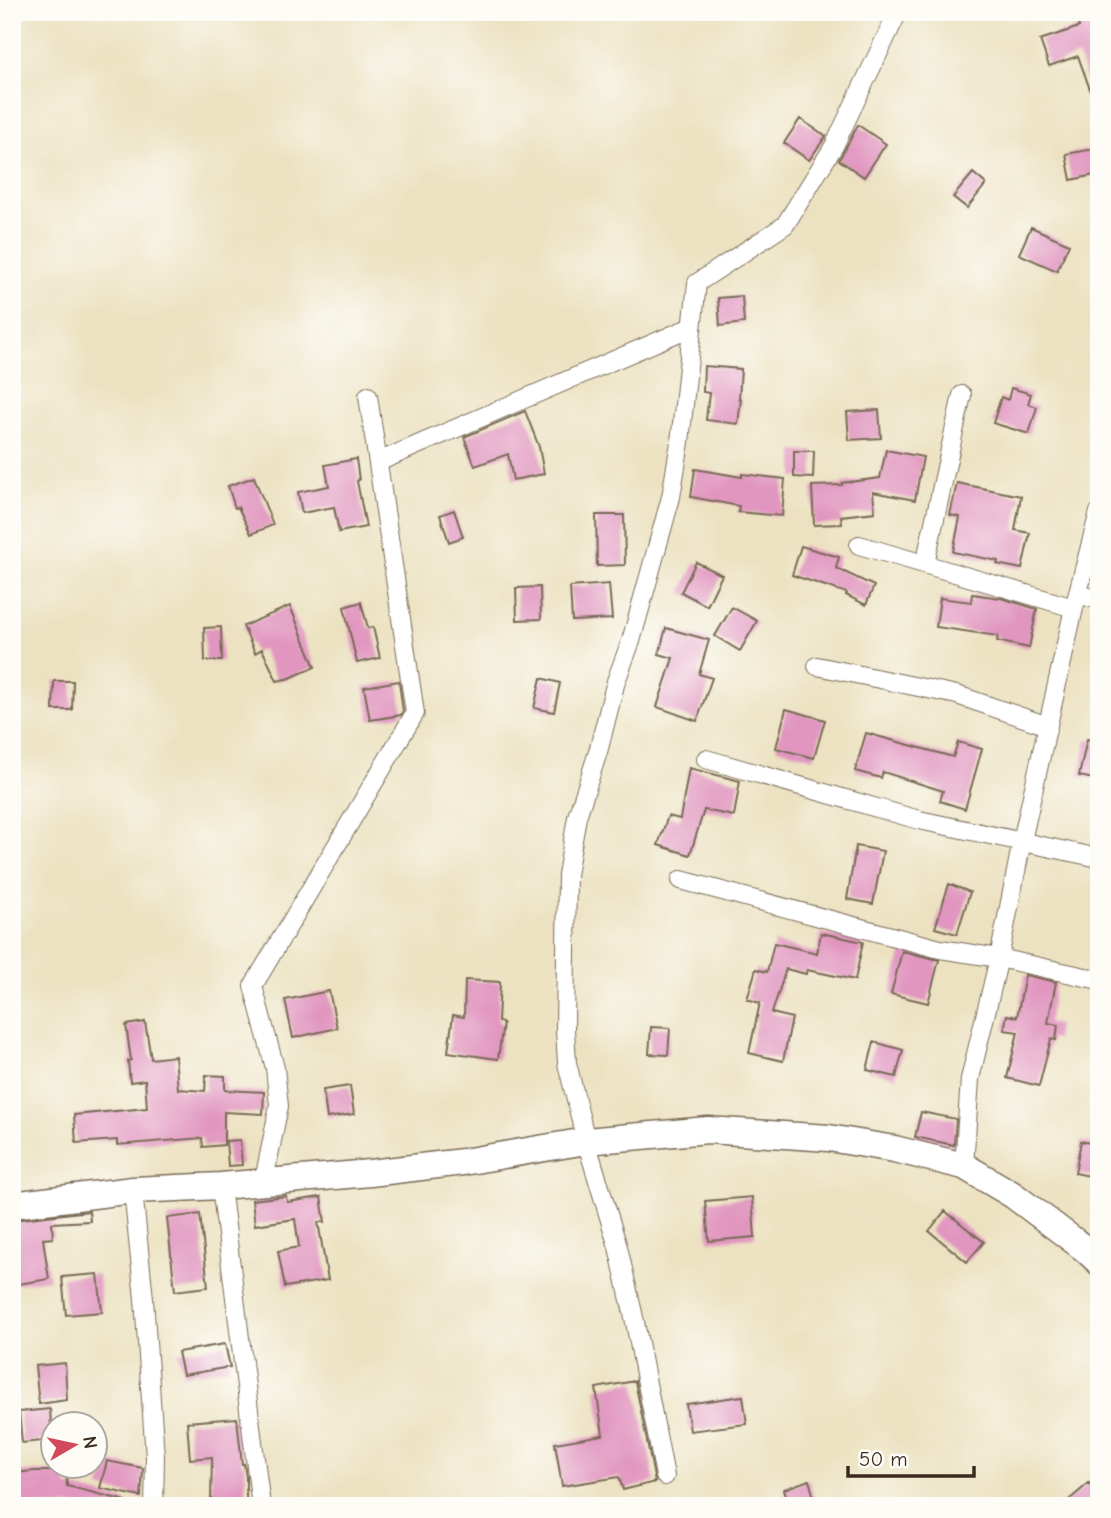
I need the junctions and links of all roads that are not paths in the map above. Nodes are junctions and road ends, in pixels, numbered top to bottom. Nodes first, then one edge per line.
1 (898, 12) edge
2 (691, 327) junction
3 (962, 395) dead end
4 (369, 396) dead end
5 (378, 462) junction
6 (1099, 512) edge
7 (859, 545) dead end
8 (925, 564) junction
9 (1099, 600) edge
10 (1076, 601) junction
11 (817, 666) dead end
12 (1048, 726) junction
13 (706, 759) dead end
14 (1022, 841) junction
15 (1099, 858) edge
16 (681, 880) dead end
17 (999, 958) junction
18 (1099, 980) edge
19 (586, 1141) junction
20 (964, 1166) junction
21 (264, 1180) junction
22 (221, 1186) junction
23 (133, 1190) junction
24 (12, 1205) edge
25 (1099, 1262) edge
26 (665, 1476) dead end
27 (154, 1506) edge
28 (261, 1506) edge

1 - 2 street
2 - 5 street
2 - 19 street
3 - 8 street
4 - 5 street
5 - 21 street
6 - 10 street
7 - 8 street
8 - 10 street
9 - 10 street
10 - 12 street
11 - 12 street
12 - 14 street
13 - 14 street
14 - 15 street
14 - 17 street
16 - 17 street
17 - 18 street
17 - 20 street
19 - 20 street
19 - 21 street
19 - 26 street
20 - 25 street
21 - 22 street
22 - 23 street
22 - 28 street
23 - 24 street
23 - 27 street

